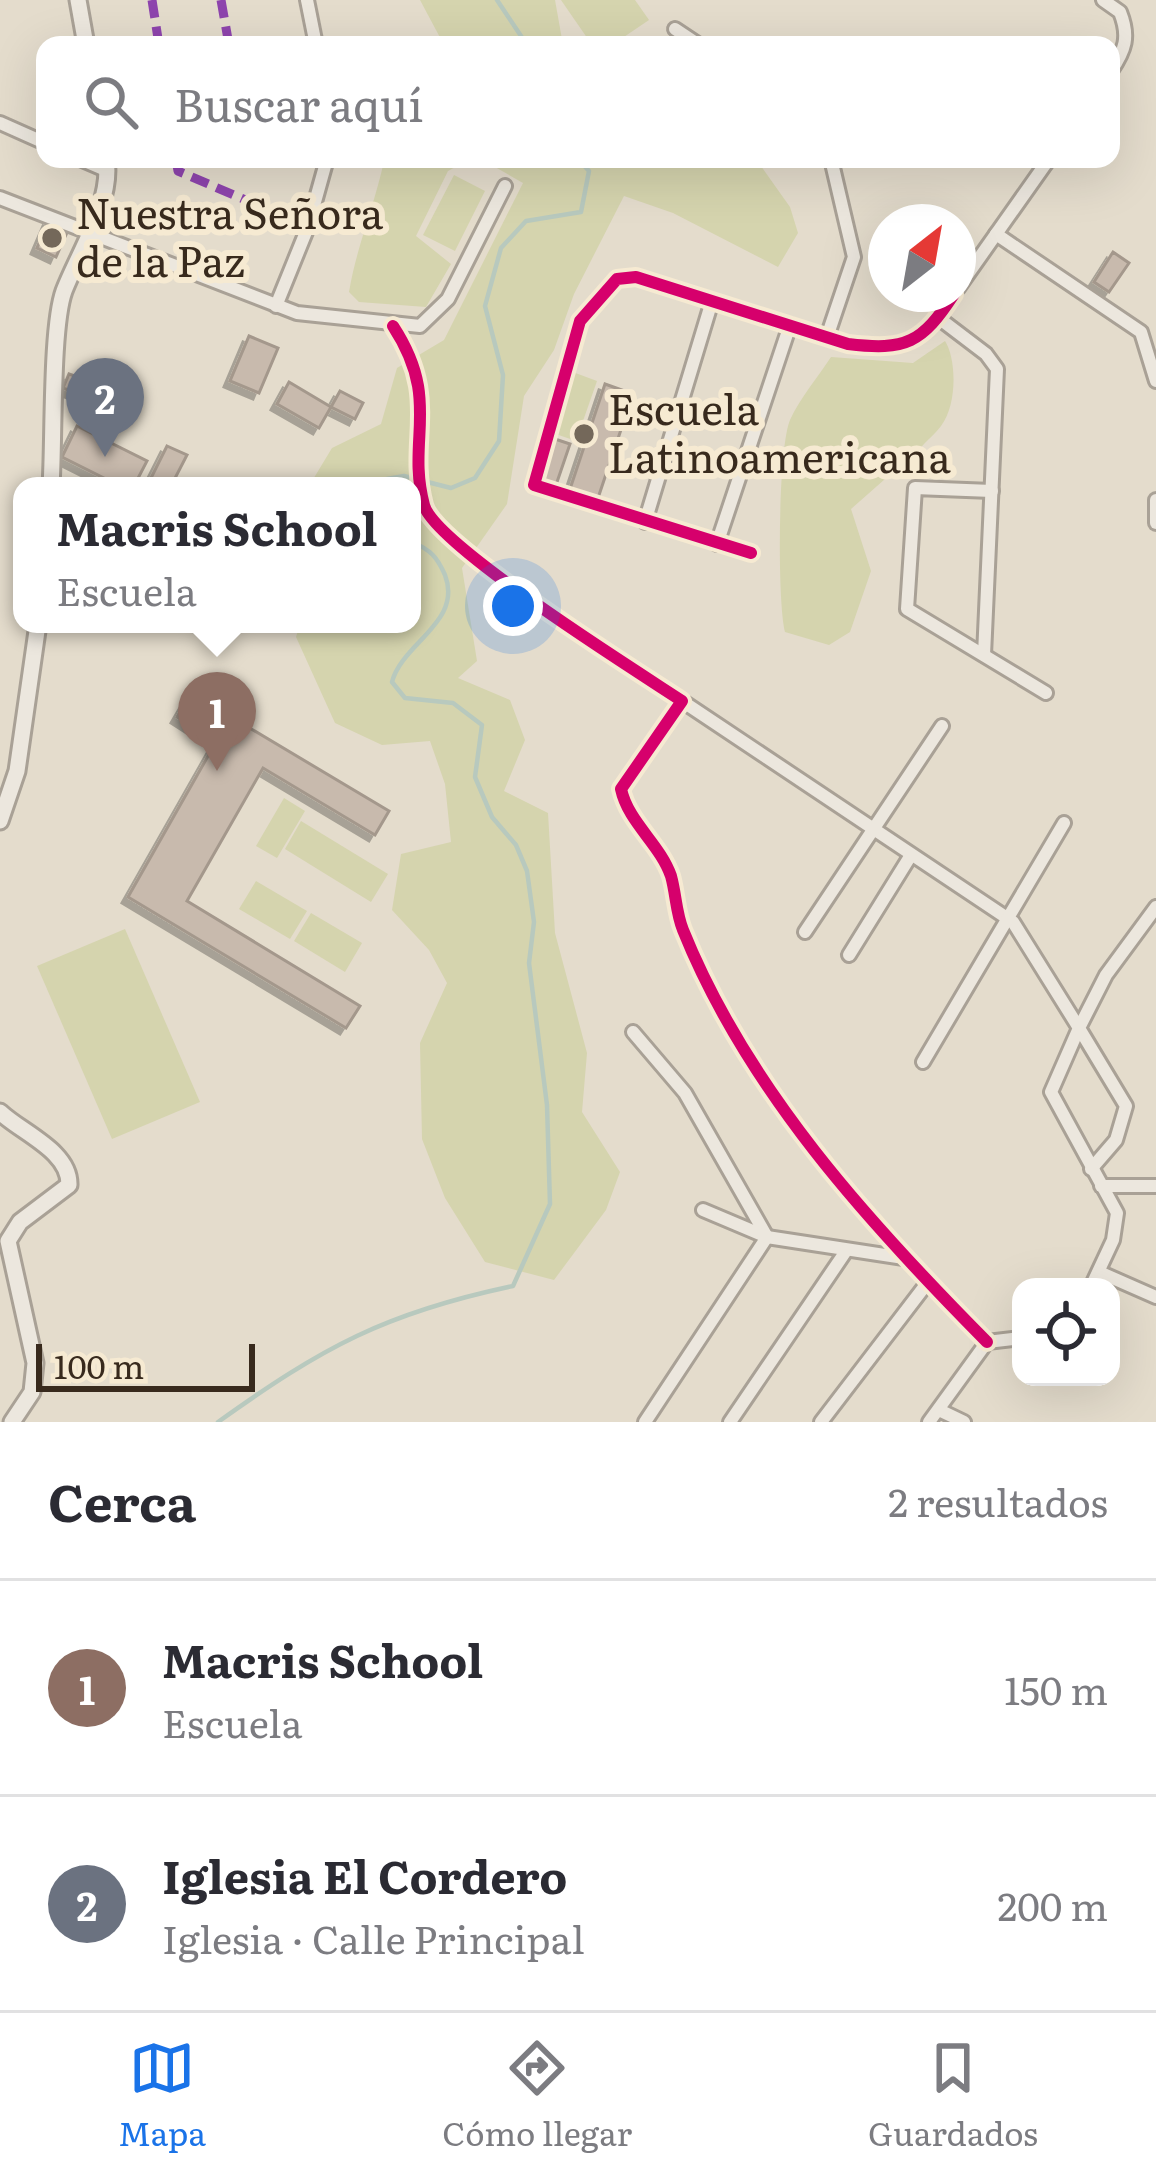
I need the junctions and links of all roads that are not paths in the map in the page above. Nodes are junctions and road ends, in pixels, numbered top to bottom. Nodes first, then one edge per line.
1 (78, 0) edge
2 (308, 0) edge
3 (1103, 0) edge
4 (675, 28) dead end
5 (84, 36) edge
6 (314, 36) edge
7 (686, 36) edge
8 (1120, 58) edge
9 (0, 123) edge
10 (36, 139) edge
11 (106, 168) edge
12 (324, 168) edge
13 (833, 168) edge
14 (1043, 168) edge
15 (505, 186) dead end
16 (0, 198) edge
17 (89, 233) junction
18 (996, 234) junction
19 (976, 262) edge
20 (712, 301) junction
21 (276, 305) junction
22 (944, 312) edge
23 (940, 319) junction
24 (393, 326) junction
25 (790, 326) junction
26 (827, 337) junction
27 (1156, 381) edge
28 (52, 477) edge
29 (992, 491) junction
30 (1156, 500) edge
31 (645, 522) junction
32 (1156, 523) edge
33 (717, 544) junction
34 (751, 553) dead end
35 (37, 633) edge
36 (984, 655) junction
37 (1046, 693) dead end
38 (682, 701) junction
39 (942, 726) dead end
40 (0, 821) edge
41 (1064, 823) dead end
42 (875, 832) junction
43 (911, 855) junction
44 (1156, 908) edge
45 (1005, 916) junction
46 (805, 932) dead end
47 (849, 955) dead end
48 (1079, 1028) junction
49 (633, 1032) dead end
50 (923, 1062) dead end
51 (0, 1112) edge
52 (1090, 1168) junction
53 (1101, 1186) junction
54 (1156, 1186) edge
55 (703, 1210) dead end
56 (767, 1237) junction
57 (4, 1245) edge
58 (846, 1251) junction
59 (904, 1258) junction
60 (1099, 1271) junction
61 (1096, 1278) edge
62 (928, 1282) junction
63 (1156, 1297) edge
64 (1012, 1339) edge
65 (988, 1342) junction
66 (939, 1410) junction
67 (12, 1422) edge
68 (645, 1422) edge
69 (730, 1422) edge
70 (821, 1422) edge
71 (928, 1422) edge
72 (964, 1422) edge

1 - 5 street
2 - 6 street
3 - 8 street
4 - 7 street
9 - 10 street
11 - 17 street
12 - 21 street
13 - 26 street
14 - 18 street
15 - 24 street
16 - 17 street
17 - 21 street
17 - 28 street
18 - 19 street
18 - 27 street
20 - 25 street
20 - 31 street
20 - 31 street
21 - 24 street
22 - 23 street
23 - 26 street
23 - 29 street
24 - 38 street
25 - 26 street
25 - 33 street
29 - 36 street
29 - 36 street
30 - 32 street
31 - 33 street
33 - 34 street
35 - 40 street
36 - 37 street
38 - 42 street
38 - 59 street
39 - 42 street
41 - 45 street
42 - 43 street
42 - 46 street
43 - 45 street
43 - 47 street
44 - 48 street
45 - 48 street
45 - 50 street
48 - 52 street
48 - 52 street
49 - 56 street
51 - 57 street
52 - 53 street
53 - 54 street
53 - 60 street
55 - 56 street
56 - 58 street
56 - 68 street
57 - 67 street
58 - 59 street
58 - 69 street
59 - 62 street
60 - 61 street
60 - 63 street
62 - 65 street
62 - 70 street
64 - 65 street
65 - 66 street
66 - 71 street
66 - 72 street

